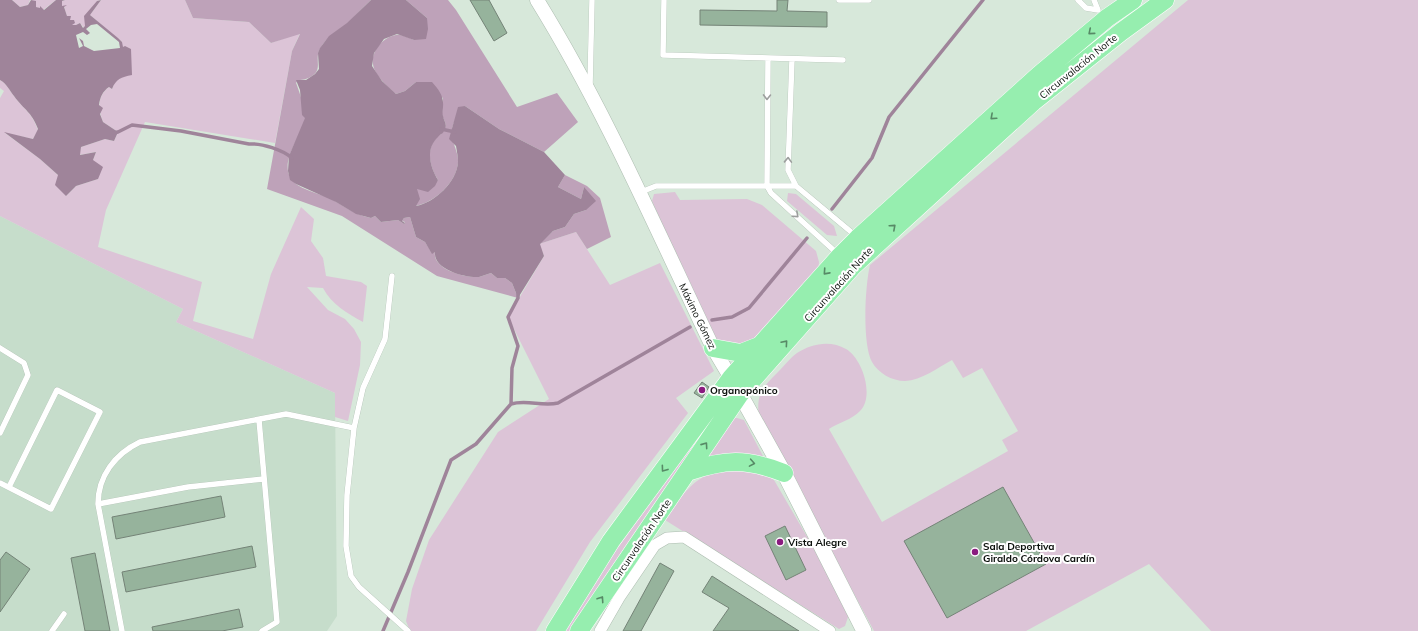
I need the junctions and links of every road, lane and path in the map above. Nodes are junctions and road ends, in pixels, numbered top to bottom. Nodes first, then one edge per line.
1 (537, 0) edge
2 (592, 0) edge
3 (664, 0) edge
4 (839, 0) edge
5 (869, 0) edge
6 (1078, 0) edge
7 (1094, 0) edge
8 (1133, 0) edge
9 (1165, 0) edge
10 (1103, 14) junction
11 (1121, 32) junction
12 (768, 58) junction
13 (792, 59) junction
14 (843, 60) dead end
15 (590, 92) junction
16 (767, 186) junction
17 (796, 186) junction
18 (638, 193) junction
19 (864, 243) junction
20 (847, 261) junction
21 (392, 276) dead end
22 (759, 346) junction
23 (0, 348) edge
24 (713, 348) junction
25 (731, 378) junction
26 (740, 394) junction
27 (259, 420) junction
28 (354, 428) junction
29 (0, 434) edge
30 (687, 472) junction
31 (784, 473) junction
32 (263, 479) junction
33 (0, 483) edge
34 (9, 487) junction
35 (98, 504) junction
36 (64, 614) dead end
37 (52, 631) edge
38 (122, 631) edge
39 (262, 631) edge
40 (408, 631) edge
41 (555, 631) edge
42 (579, 631) edge
43 (600, 631) edge
44 (830, 631) edge
45 (864, 631) edge

1 - 15 street, Máximo Gómez
2 - 15 lane
3 - 12 lane
4 - 5 lane
6 - 10 lane
7 - 10 lane
8 - 10 highway, Circunvalación Norte
9 - 11 highway, Circunvalación Norte
10 - 11 highway
10 -> 19 highway, Circunvalación Norte
19 -> 11 highway, Circunvalación Norte
12 - 13 lane
12 -> 16 lane
13 - 14 lane
17 -> 13 lane
15 - 18 street, Máximo Gómez
16 - 17 lane
16 - 18 lane
16 -> 20 lane
17 - 19 lane
18 - 24 street, Máximo Gómez
19 - 20 highway, Circunvalación Norte
20 -> 22 highway, Circunvalación Norte
26 -> 20 highway, Circunvalación Norte
21 - 28 lane
22 - 24 highway
22 - 25 highway, Circunvalación Norte
23 - 29 lane
24 - 25 street, Máximo Gómez
25 - 26 street, Máximo Gómez
25 -> 41 highway, Circunvalación Norte
30 -> 26 highway, Circunvalación Norte
26 - 31 main road, Máximo Gómez
27 - 28 lane
27 - 32 lane
27 - 35 lane
28 - 40 lane
30 -> 31 highway
42 -> 30 highway, Circunvalación Norte
31 - 45 main road, Máximo Gómez
32 - 35 lane
32 - 39 lane
33 - 34 lane
34 - 34 lane
35 - 38 lane
36 - 37 lane
43 - 44 street

